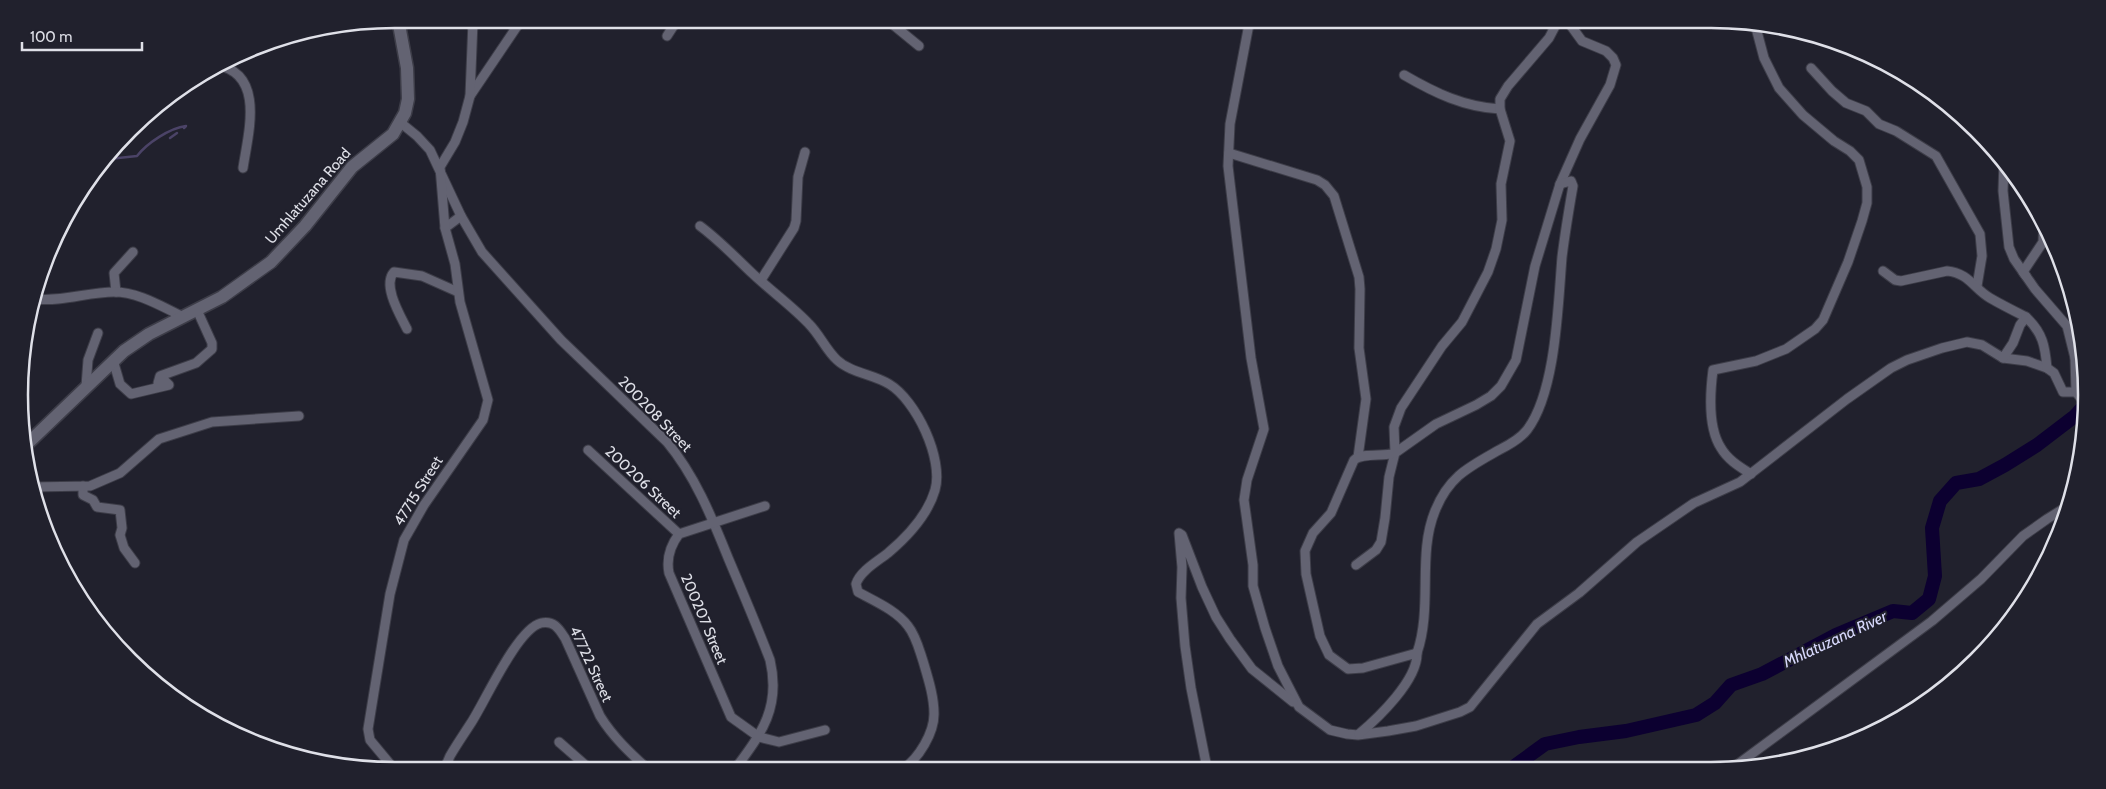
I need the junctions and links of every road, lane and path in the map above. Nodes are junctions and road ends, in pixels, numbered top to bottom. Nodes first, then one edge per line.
1 (400, 28) edge
2 (473, 28) edge
3 (516, 28) edge
4 (672, 28) edge
5 (897, 28) edge
6 (1248, 28) edge
7 (1554, 28) edge
8 (1573, 28) edge
9 (1757, 31) edge
10 (667, 36) dead end
11 (919, 46) dead end
12 (226, 68) edge
13 (1811, 68) dead end
14 (1404, 74) dead end
15 (470, 96) junction
16 (1500, 110) junction
17 (401, 123) junction
18 (805, 152) dead end
19 (1229, 153) junction
20 (243, 168) dead end
21 (440, 168) junction
22 (2004, 172) edge
23 (1560, 184) junction
24 (461, 216) junction
25 (700, 226) dead end
26 (445, 228) junction
27 (2043, 237) edge
28 (133, 252) dead end
29 (1883, 271) dead end
30 (2026, 277) junction
31 (761, 280) junction
32 (1978, 286) junction
33 (116, 292) junction
34 (458, 292) junction
35 (40, 300) edge
36 (197, 310) junction
37 (184, 316) junction
38 (2026, 317) junction
39 (407, 329) dead end
40 (98, 333) dead end
41 (2003, 358) junction
42 (2075, 358) joint
43 (112, 360) junction
44 (2047, 368) junction
45 (2078, 378) edge
46 (86, 386) junction
47 (2078, 398) edge
48 (299, 416) dead end
49 (31, 440) edge
50 (588, 450) dead end
51 (1395, 453) junction
52 (1358, 457) junction
53 (1751, 474) junction
54 (82, 486) junction
55 (40, 487) edge
56 (765, 506) dead end
57 (2059, 511) edge
58 (713, 521) junction
59 (679, 534) junction
60 (135, 563) dead end
61 (1356, 565) dead end
62 (1417, 653) junction
63 (1299, 707) junction
64 (825, 730) dead end
65 (1358, 734) junction
66 (759, 737) junction
67 (559, 742) dead end
68 (1743, 760) edge
69 (388, 762) edge
70 (448, 762) edge
71 (582, 762) edge
72 (641, 762) edge
73 (741, 762) edge
74 (911, 762) edge
75 (1206, 762) edge

1 - 17 street, Umhlatuzana Road
2 - 15 street
3 - 15 street
4 - 10 street
5 - 11 street
6 - 19 street
7 - 16 street
8 - 23 street
9 - 53 street
12 - 20 street
13 - 32 street
14 - 16 street
15 - 21 street
16 - 51 street
17 - 21 street, 200208 Street
17 - 36 street, Umhlatuzana Road
18 - 31 street
19 - 52 street
19 - 63 street
21 - 24 street, 200208 Street
21 - 26 street, 47715 Street
22 - 30 street
23 - 51 street
23 - 62 street
24 - 26 street
24 - 58 street, 200208 Street
25 - 31 street
26 - 34 street, 47715 Street
27 - 30 street
28 - 33 street
29 - 32 street
30 - 42 street
31 - 74 street
32 - 38 street
33 - 35 street
33 - 37 street
34 - 39 street
34 - 69 street, 47715 Street
36 - 37 street, Umhlatuzana Road
36 - 43 street
37 - 43 street, Umhlatuzana Road
38 - 41 street
38 - 44 street
40 - 46 street
41 - 44 street
41 - 53 street
42 - 45 street
43 - 46 street, Umhlatuzana Road
44 - 47 street
46 - 49 street, Umhlatuzana Road
48 - 54 street
50 - 59 street, 200206 Street
51 - 52 street
51 - 61 street
52 - 62 street
53 - 65 street
54 - 55 street
54 - 60 street
56 - 58 street
57 - 68 street
58 - 59 street
58 - 66 street, 200208 Street
59 - 66 street, 200207 Street
62 - 65 street
63 - 65 street
63 - 75 street
64 - 66 street
66 - 73 street, 200208 Street
67 - 71 street
70 - 72 street, 47722 Street

